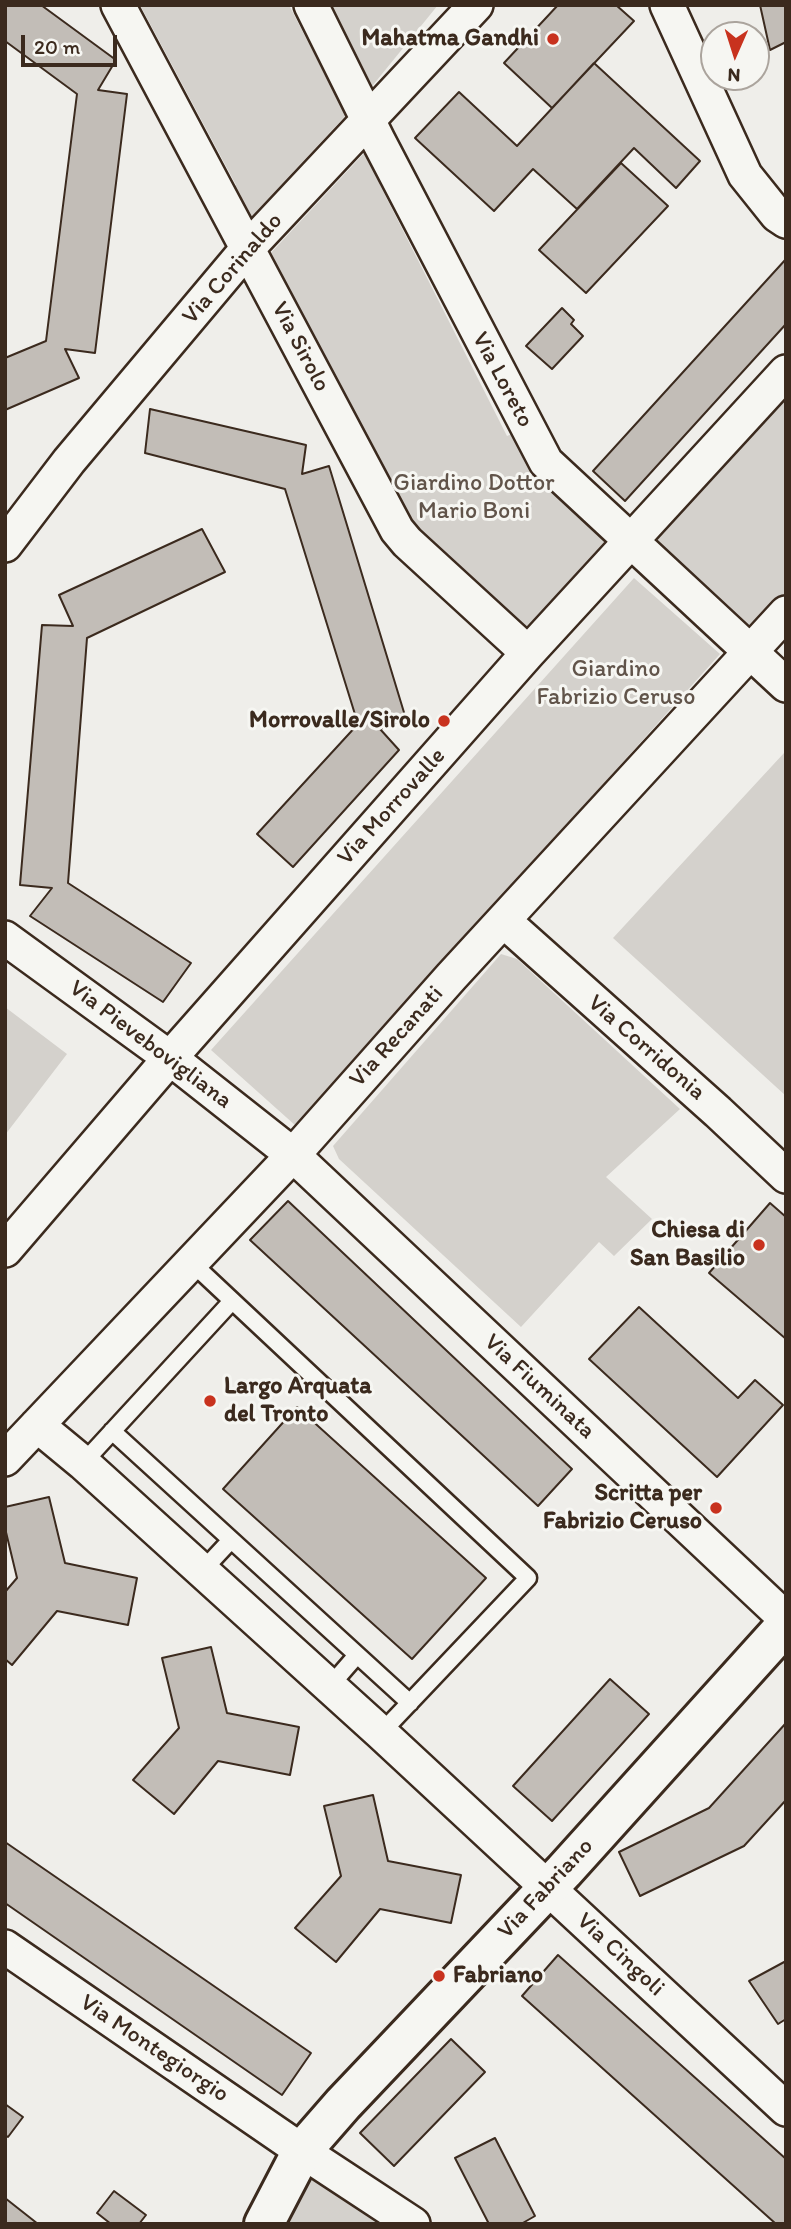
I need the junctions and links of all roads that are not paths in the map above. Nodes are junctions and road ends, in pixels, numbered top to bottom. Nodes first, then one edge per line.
1 (118, 5) edge
2 (311, 5) edge
3 (476, 5) edge
4 (667, 5) edge
5 (367, 120) junction
6 (786, 222) edge
7 (248, 248) junction
8 (786, 372) edge
9 (631, 542) junction
10 (5, 545) edge
11 (786, 613) edge
12 (750, 652) junction
13 (528, 653) junction
14 (786, 685) edge
15 (504, 921) junction
16 (5, 938) edge
17 (170, 1058) junction
18 (293, 1155) junction
19 (786, 1176) edge
20 (5, 1250) edge
21 (191, 1262) junction
22 (232, 1301) junction
23 (37, 1425) junction
24 (112, 1432) junction
25 (5, 1459) edge
26 (83, 1463) junction
27 (231, 1540) junction
28 (203, 1570) junction
29 (786, 1619) edge
30 (786, 1625) edge
31 (358, 1655) junction
32 (330, 1686) junction
33 (410, 1703) junction
34 (382, 1733) junction
35 (548, 1888) junction
36 (5, 1947) edge
37 (786, 2109) edge
38 (302, 2151) junction
39 (264, 2224) edge
40 (413, 2224) edge

1 - 7 street, Via Sirolo
2 - 5 street, Via Loreto
3 - 5 street, Via Corinaldo
4 - 6 street
5 - 7 street, Via Corinaldo
5 - 9 street, Via Loreto
7 - 10 street, Via Corinaldo
7 - 13 street, Via Sirolo
8 - 9 street, Via Morrovalle
9 - 12 street, Via Loreto
9 - 13 street, Via Morrovalle
11 - 12 street, Via Recanati
12 - 14 street, Via Loreto
12 - 15 street, Via Recanati
13 - 17 street, Via Morrovalle
15 - 18 street, Via Recanati
15 - 19 street, Via Corridonia
16 - 17 street, Via Pievebovigliana
17 - 18 street, Via Pievebovigliana
17 - 20 street, Via Morrovalle
18 - 21 street, Via Recanati
18 - 29 street, Via Fiuminata
21 - 22 lane
21 - 23 street, Via Recanati
22 - 24 lane
22 - 33 lane
23 - 25 street, Via Recanati
23 - 26 street, Via Cingoli
24 - 26 lane
24 - 27 lane
26 - 28 street, Via Cingoli
27 - 28 lane
27 - 31 lane
28 - 32 street, Via Cingoli
30 - 35 street, Via Fabriano
31 - 32 lane
31 - 33 lane
32 - 34 street, Via Cingoli
33 - 34 lane
34 - 35 street, Via Cingoli
35 - 37 street, Via Cingoli
35 - 38 street, Via Fabriano
36 - 38 street, Via Montegiorgio
38 - 39 street, Via Fabriano
38 - 40 street, Via Montegiorgio

